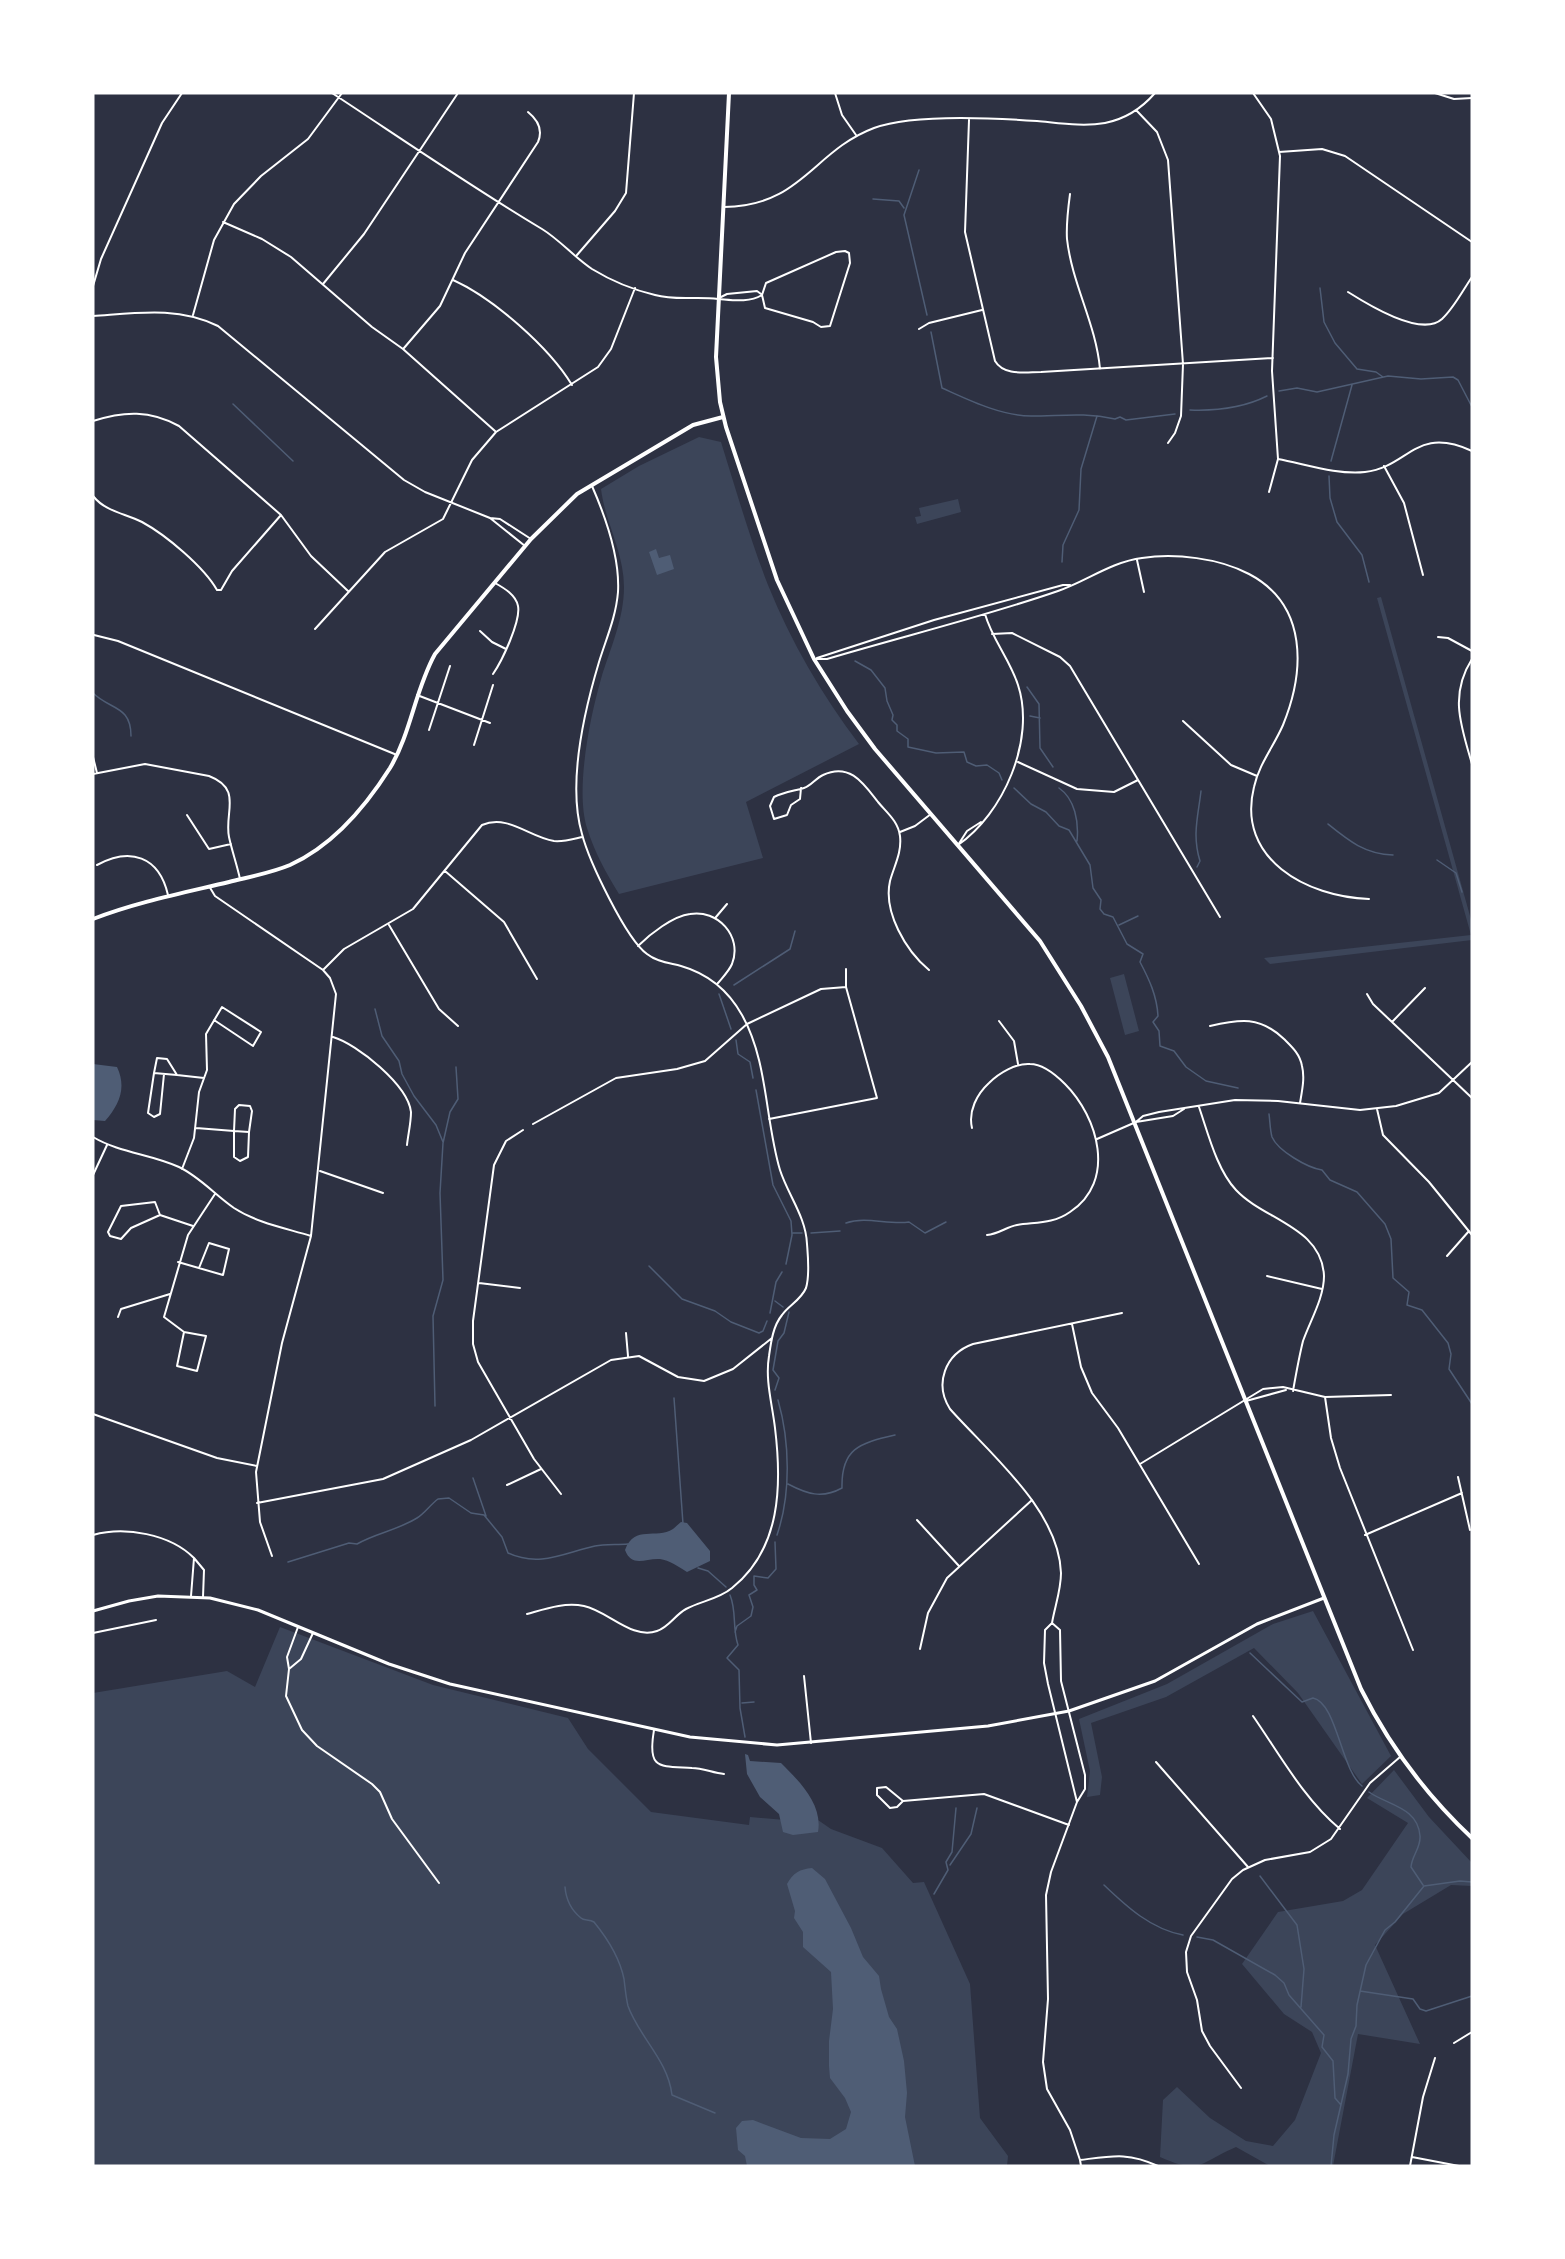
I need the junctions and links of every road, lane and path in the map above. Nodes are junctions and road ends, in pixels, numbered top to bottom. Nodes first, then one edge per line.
1 (182, 93) edge
2 (332, 93) edge
3 (342, 93) edge
4 (458, 93) edge
5 (634, 93) edge
6 (729, 93) edge
7 (835, 93) edge
8 (1155, 93) edge
9 (1252, 93) edge
10 (1435, 93) edge
11 (339, 98) junction
12 (1472, 98) edge
13 (1136, 110) junction
14 (528, 112) dead end
15 (969, 120) junction
16 (857, 136) junction
17 (420, 152) junction
18 (1279, 152) junction
19 (1070, 194) dead end
20 (498, 203) junction
21 (723, 207) junction
22 (223, 222) junction
23 (1472, 242) edge
24 (576, 255) junction
25 (1472, 277) edge
26 (453, 280) junction
27 (323, 284) junction
28 (93, 286) edge
29 (635, 288) junction
30 (1348, 292) dead end
31 (762, 295) junction
32 (718, 298) junction
33 (983, 310) junction
34 (93, 315) edge
35 (193, 316) junction
36 (919, 328) dead end
37 (403, 349) junction
38 (1273, 358) junction
39 (1183, 364) junction
40 (1100, 369) junction
41 (572, 384) junction
42 (723, 417) junction
43 (93, 421) edge
44 (496, 432) junction
45 (1168, 443) dead end
46 (1472, 451) edge
47 (1278, 459) junction
48 (1384, 466) junction
49 (591, 484) junction
50 (1269, 492) dead end
51 (93, 496) edge
52 (452, 503) junction
53 (281, 515) junction
54 (490, 518) junction
55 (531, 539) junction
56 (526, 546) junction
57 (1137, 559) junction
58 (1423, 575) dead end
59 (495, 583) junction
60 (1070, 585) junction
61 (349, 591) junction
62 (1144, 592) dead end
63 (985, 614) junction
64 (315, 629) dead end
65 (480, 631) dead end
66 (992, 634) junction
67 (94, 635) edge
68 (1438, 637) dead end
69 (506, 649) junction
70 (1472, 651) edge
71 (814, 659) junction
72 (1472, 659) edge
73 (450, 666) dead end
74 (494, 674) dead end
75 (493, 685) dead end
76 (417, 695) junction
77 (439, 701) junction
78 (483, 719) junction
79 (1183, 721) dead end
80 (490, 723) dead end
81 (429, 730) dead end
82 (474, 744) dead end
83 (397, 754) junction
84 (93, 758) edge
85 (1018, 762) junction
86 (1472, 764) edge
87 (97, 773) junction
88 (93, 774) edge
89 (1257, 776) junction
90 (1138, 780) junction
91 (801, 788) junction
92 (931, 814) junction
93 (187, 815) dead end
94 (981, 822) junction
95 (899, 832) junction
96 (582, 837) junction
97 (231, 844) junction
98 (958, 845) junction
99 (97, 864) dead end
100 (445, 871) junction
101 (240, 879) junction
102 (209, 886) junction
103 (168, 895) junction
104 (1368, 899) dead end
105 (727, 904) dead end
106 (716, 917) junction
107 (1220, 917) dead end
108 (93, 919) edge
109 (389, 925) junction
110 (638, 946) junction
111 (846, 969) dead end
112 (323, 970) junction
113 (929, 970) dead end
114 (537, 979) dead end
115 (717, 984) junction
116 (846, 987) junction
117 (1425, 988) dead end
118 (1367, 994) dead end
119 (214, 1020) junction
120 (999, 1022) dead end
121 (1392, 1022) junction
122 (747, 1024) junction
123 (458, 1026) dead end
124 (1210, 1026) dead end
125 (333, 1037) junction
126 (1472, 1062) edge
127 (1018, 1065) junction
128 (154, 1073) junction
129 (164, 1074) junction
130 (177, 1075) junction
131 (204, 1078) junction
132 (1454, 1081) junction
133 (1472, 1098) edge
134 (1300, 1103) junction
135 (1199, 1107) junction
136 (1184, 1109) junction
137 (1377, 1109) junction
138 (769, 1119) junction
139 (1136, 1122) junction
140 (533, 1124) dead end
141 (195, 1128) junction
142 (972, 1128) dead end
143 (523, 1130) dead end
144 (234, 1131) junction
145 (249, 1132) junction
146 (93, 1137) edge
147 (1097, 1139) junction
148 (107, 1145) junction
149 (407, 1145) dead end
150 (182, 1169) junction
151 (320, 1171) junction
152 (93, 1175) edge
153 (383, 1193) dead end
154 (215, 1194) junction
155 (160, 1215) junction
156 (193, 1226) junction
157 (1469, 1232) junction
158 (987, 1235) dead end
159 (1472, 1235) edge
160 (311, 1236) junction
161 (1447, 1256) dead end
162 (178, 1262) junction
163 (200, 1268) junction
164 (1267, 1276) dead end
165 (479, 1283) junction
166 (520, 1288) dead end
167 (1322, 1289) junction
168 (170, 1294) junction
169 (1122, 1313) dead end
170 (118, 1317) dead end
171 (1072, 1324) junction
172 (184, 1332) junction
173 (626, 1333) dead end
174 (772, 1338) junction
175 (628, 1356) junction
176 (1288, 1390) junction
177 (1293, 1390) junction
178 (1391, 1395) dead end
179 (1325, 1397) junction
180 (1246, 1401) junction
181 (93, 1414) edge
182 (510, 1417) junction
183 (1140, 1464) junction
184 (257, 1466) junction
185 (541, 1469) junction
186 (1458, 1477) dead end
187 (507, 1485) dead end
188 (1462, 1493) junction
189 (561, 1494) dead end
190 (1032, 1500) junction
191 (257, 1503) junction
192 (917, 1520) dead end
193 (1470, 1530) dead end
194 (1365, 1534) junction
195 (93, 1535) edge
196 (272, 1556) dead end
197 (194, 1558) junction
198 (1199, 1564) dead end
199 (959, 1566) junction
200 (191, 1596) junction
201 (203, 1597) junction
202 (1324, 1598) junction
203 (93, 1611) edge
204 (527, 1614) dead end
205 (156, 1620) dead end
206 (1052, 1623) junction
207 (298, 1627) junction
208 (93, 1633) edge
209 (313, 1633) junction
210 (920, 1649) dead end
211 (1413, 1650) dead end
212 (289, 1669) junction
213 (804, 1676) dead end
214 (1069, 1711) junction
215 (1055, 1714) junction
216 (1253, 1716) dead end
217 (654, 1730) junction
218 (811, 1743) junction
219 (1400, 1757) junction
220 (1156, 1762) dead end
221 (724, 1774) dead end
222 (903, 1801) junction
223 (1077, 1802) junction
224 (1069, 1826) junction
225 (1340, 1829) junction
226 (1472, 1838) edge
227 (1248, 1867) junction
228 (439, 1883) dead end
229 (1472, 2032) edge
230 (1454, 2043) dead end
231 (1435, 2058) dead end
232 (1241, 2088) dead end
233 (1412, 2157) junction
234 (1080, 2160) junction
235 (1081, 2166) edge
236 (1158, 2166) edge
237 (1410, 2166) edge
238 (1459, 2166) edge

1 - 28 street
2 - 11 street
3 - 11 street
4 - 17 street
5 - 24 street
6 - 21 main road
7 - 16 street
8 - 13 street
9 - 18 street
10 - 12 street
11 - 17 street
11 - 22 street
13 - 15 street
13 - 39 street
14 - 20 street
15 - 16 street
15 - 33 street
16 - 21 street
17 - 20 street
17 - 27 street
18 - 23 street
18 - 38 street
19 - 40 street
20 - 24 street
20 - 26 street
21 - 32 main road
22 - 27 street
22 - 35 street
24 - 29 street
25 - 30 street
26 - 37 street
26 - 41 street
27 - 37 street
29 - 32 street
29 - 41 street
31 - 31 street
31 - 32 street
31 - 32 street
32 - 42 main road
33 - 36 street
33 - 40 street
34 - 35 street
35 - 52 street
37 - 44 street
38 - 39 street
38 - 47 street
39 - 40 street
39 - 45 street
41 - 44 street
42 - 49 main road
42 - 71 main road
43 - 53 street
44 - 52 street
46 - 48 street
47 - 48 street
47 - 50 street
48 - 58 street
49 - 55 main road
49 - 96 street
51 - 53 street
52 - 54 street
52 - 61 street
53 - 61 street
54 - 55 street
54 - 56 street
55 - 56 main road
56 - 59 main road
57 - 60 street
57 - 62 street
57 - 89 street
59 - 69 street
59 - 76 main road
60 - 63 street
60 - 71 street
61 - 64 street
63 - 66 street
63 - 71 street
65 - 69 street
66 - 85 street
66 - 90 street
67 - 83 street
68 - 70 street
69 - 74 street
71 - 92 main road
72 - 86 street
73 - 77 street
75 - 78 street
76 - 77 street
76 - 83 main road
77 - 78 street
77 - 81 street
78 - 80 street
78 - 82 street
79 - 89 street
83 - 101 main road
84 - 87 street
85 - 90 street
85 - 94 street
87 - 88 street
87 - 97 street
89 - 104 street
90 - 107 street
91 - 91 street
91 - 95 street
92 - 95 street
92 - 98 main road
93 - 97 street
94 - 98 street
94 - 98 street
95 - 113 street
96 - 100 street
96 - 110 street
97 - 101 street
98 - 139 main road
99 - 103 street
100 - 109 street
100 - 114 street
101 - 102 main road
102 - 103 main road
102 - 112 street
103 - 108 main road
105 - 106 street
106 - 110 street
106 - 115 street
109 - 112 street
109 - 123 street
110 - 115 street
111 - 116 street
112 - 125 street
115 - 122 street
116 - 122 street
116 - 138 street
117 - 121 street
118 - 121 street
119 - 119 street
119 - 131 street
120 - 127 street
121 - 132 street
122 - 138 street
122 - 140 street
124 - 134 street
125 - 149 street
125 - 151 street
126 - 132 street
127 - 142 street
127 - 147 street
128 - 129 street
128 - 129 street
128 - 130 street
129 - 130 street
130 - 131 street
131 - 141 street
132 - 133 street
132 - 137 street
134 - 135 street
134 - 137 street
135 - 136 street
135 - 167 street
136 - 139 street
136 - 139 street
137 - 157 street
138 - 174 street
139 - 147 street
139 - 180 main road
141 - 144 street
141 - 150 street
143 - 165 street
144 - 145 street
144 - 145 street
144 - 145 street
146 - 148 street
147 - 158 street
148 - 150 street
148 - 152 street
150 - 154 street
151 - 153 street
151 - 160 street
154 - 156 street
154 - 160 street
155 - 155 street
155 - 156 street
156 - 162 street
157 - 159 street
157 - 161 street
160 - 184 street
162 - 163 street
162 - 168 street
163 - 163 street
164 - 167 street
165 - 166 street
165 - 182 street
167 - 177 street
168 - 170 street
168 - 172 street
169 - 171 street
171 - 183 street
171 - 190 street
172 - 172 street
173 - 175 street
174 - 175 street
174 - 204 street
175 - 182 street
176 - 177 street
176 - 180 street
176 - 180 street
177 - 179 street
178 - 179 street
179 - 194 street
180 - 183 street
180 - 202 main road
181 - 184 street
182 - 185 street
182 - 191 street
183 - 198 street
184 - 191 street
185 - 187 street
185 - 189 street
186 - 188 street
188 - 193 street
188 - 194 street
190 - 199 street
190 - 206 street
191 - 196 street
192 - 199 street
194 - 211 street
195 - 197 street
197 - 200 street
197 - 201 street
199 - 210 street
200 - 201 street
200 - 203 street
201 - 207 street
202 - 214 street
202 - 219 main road
205 - 208 street
206 - 214 street
206 - 215 street
207 - 209 street
207 - 212 street
209 - 212 street
209 - 217 street
212 - 228 street
213 - 218 street
214 - 215 street
214 - 223 street
215 - 218 street
215 - 223 street
216 - 225 street
217 - 218 street
217 - 221 street
219 - 225 street
219 - 226 main road
220 - 227 street
222 - 222 street
222 - 224 street
223 - 224 street
224 - 234 street
225 - 227 street
227 - 232 street
229 - 230 street
231 - 233 street
233 - 237 street
233 - 238 street
234 - 235 street
234 - 236 street

